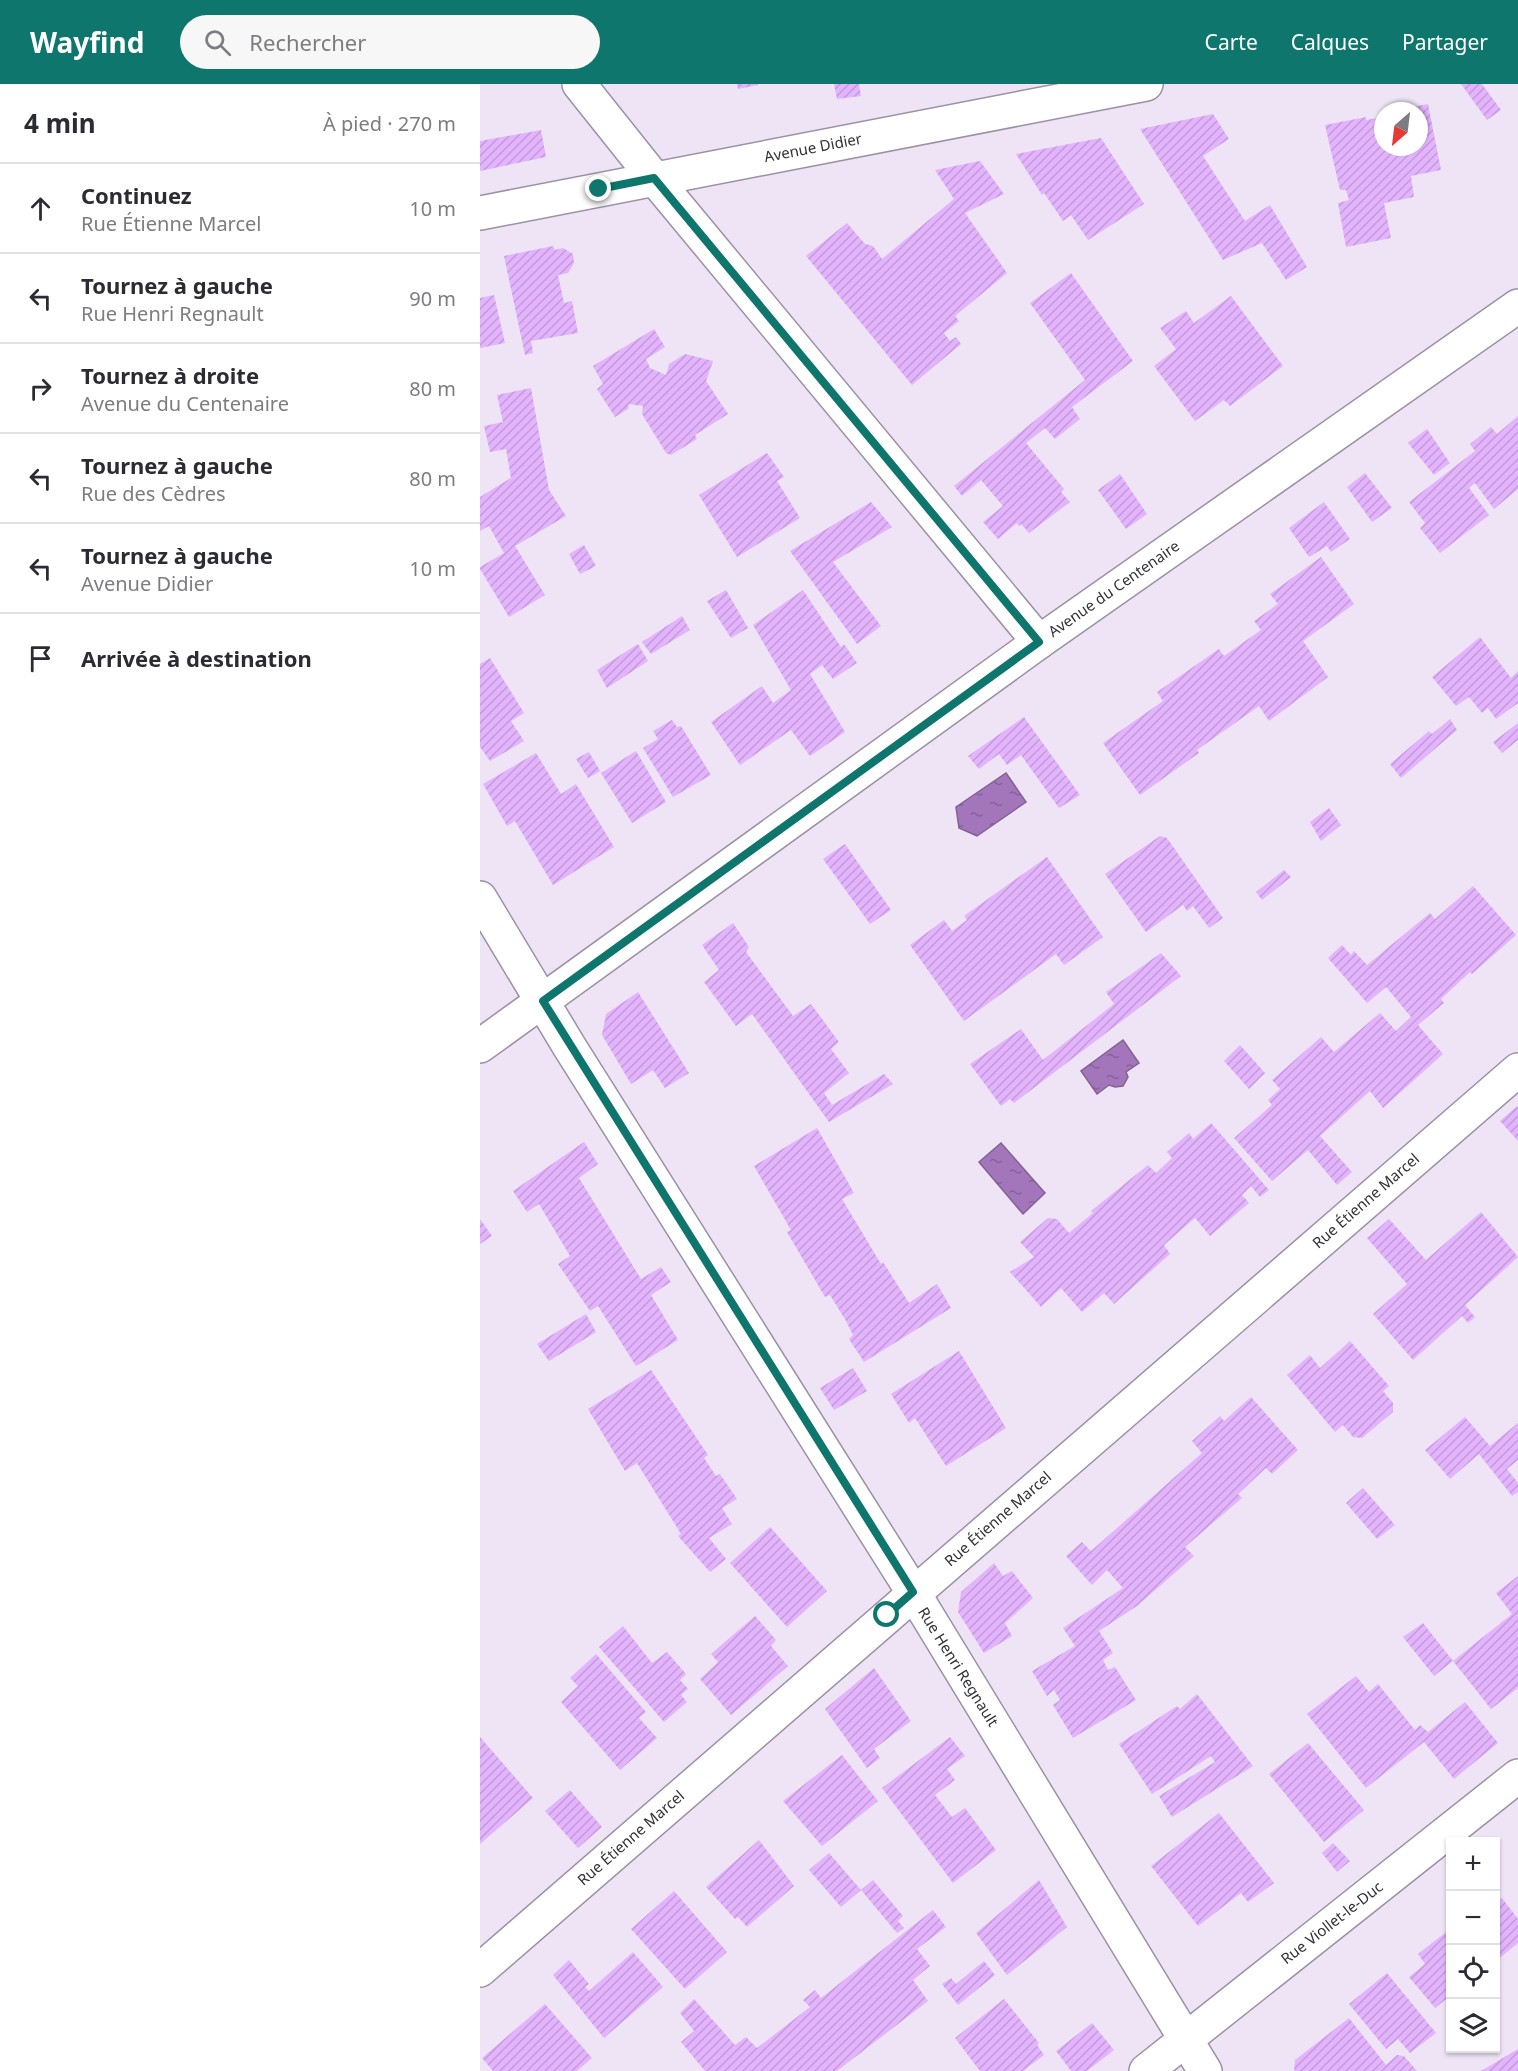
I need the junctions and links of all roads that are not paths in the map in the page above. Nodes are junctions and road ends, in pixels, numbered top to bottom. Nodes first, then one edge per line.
1 (579, 84) edge
2 (1146, 84) edge
3 (654, 178) junction
4 (480, 213) edge
5 (1518, 306) edge
6 (1039, 642) junction
7 (480, 898) edge
8 (543, 1001) junction
9 (480, 1046) edge
10 (1518, 1070) edge
11 (913, 1592) junction
12 (1518, 1776) edge
13 (480, 1970) edge
14 (1186, 2040) junction
15 (1146, 2071) edge
16 (1205, 2071) edge

1 - 3 street
2 - 3 street, Avenue Didier
3 - 4 street, Avenue Didier
3 - 6 street
5 - 6 street, Avenue du Centenaire
6 - 8 street, Avenue du Centenaire
7 - 8 street, Rue Henri Regnault
8 - 9 street, Avenue du Centenaire
8 - 11 street, Rue Henri Regnault
10 - 11 street, Rue Étienne Marcel
11 - 13 street, Rue Étienne Marcel
11 - 14 street, Rue Henri Regnault
12 - 14 street, Rue Viollet-le-Duc
14 - 15 street, Rue Viollet-le-Duc
14 - 16 street, Rue Henri Regnault

